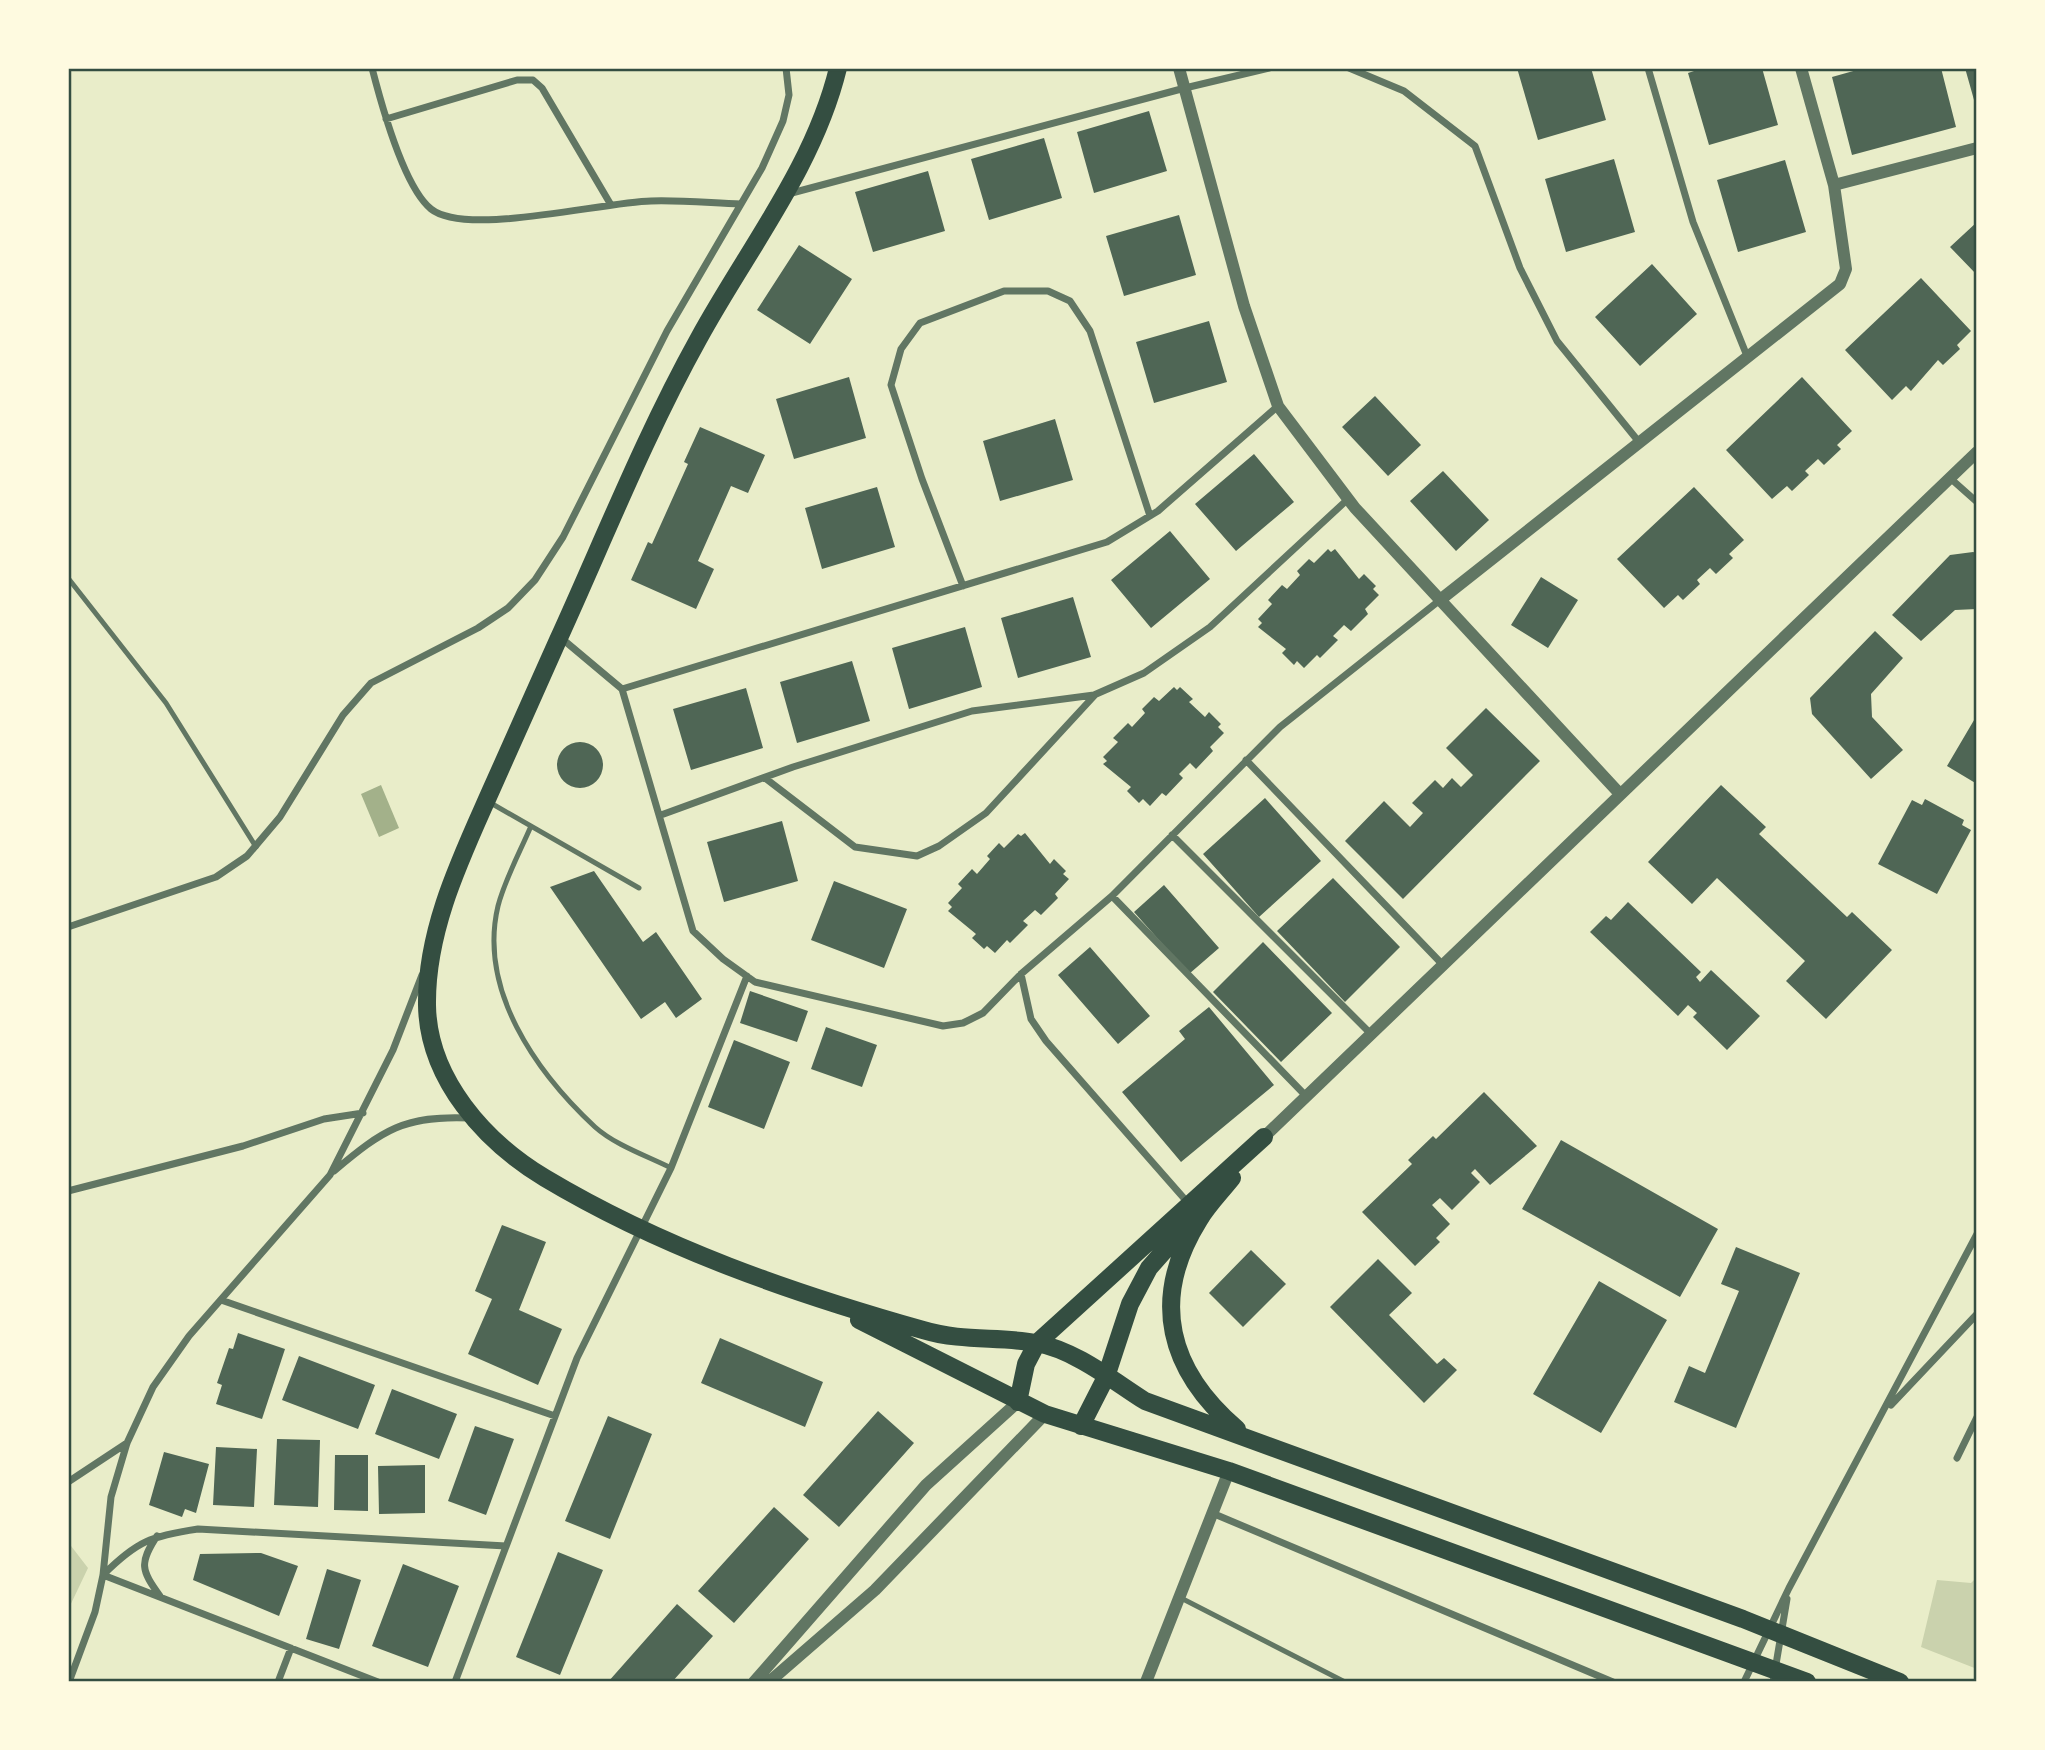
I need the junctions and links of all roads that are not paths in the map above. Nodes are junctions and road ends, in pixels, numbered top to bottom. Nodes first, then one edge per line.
1 (372, 68) edge
2 (786, 68) edge
3 (838, 68) edge
4 (1179, 68) edge
5 (1269, 68) edge
6 (1349, 68) edge
7 (1648, 68) edge
8 (1801, 68) edge
9 (1185, 88) junction
10 (386, 119) junction
11 (1977, 148) edge
12 (1834, 185) junction
13 (784, 195) junction
14 (741, 204) junction
15 (611, 205) junction
16 (1747, 356) junction
17 (1278, 406) junction
18 (1639, 442) junction
19 (1977, 452) edge
20 (1950, 478) junction
21 (1348, 499) junction
22 (1977, 502) edge
23 (1150, 516) junction
24 (68, 578) edge
25 (963, 586) junction
26 (1440, 600) junction
27 (559, 637) junction
28 (622, 689) junction
29 (1094, 695) junction
30 (1246, 760) junction
31 (765, 778) junction
32 (1620, 794) junction
33 (486, 801) junction
34 (661, 815) junction
35 (531, 826) junction
36 (1172, 835) junction
37 (256, 847) junction
38 (639, 888) dead end
39 (1112, 896) junction
40 (68, 927) edge
41 (430, 955) junction
42 (1443, 965) junction
43 (1021, 974) junction
44 (747, 976) junction
45 (1371, 1034) junction
46 (1306, 1096) junction
47 (363, 1113) junction
48 (471, 1118) junction
49 (1264, 1137) junction
50 (671, 1168) junction
51 (330, 1175) junction
52 (68, 1191) edge
53 (1189, 1205) junction
54 (640, 1230) junction
55 (1977, 1234) edge
56 (220, 1300) junction
57 (824, 1303) junction
58 (1977, 1314) edge
59 (1037, 1343) junction
60 (1106, 1377) junction
61 (1018, 1402) junction
62 (1885, 1411) junction
63 (1045, 1414) junction
64 (555, 1416) junction
65 (1977, 1417) edge
66 (1082, 1426) junction
67 (1246, 1438) junction
68 (127, 1443) junction
69 (1957, 1458) dead end
70 (1229, 1471) junction
71 (68, 1482) edge
72 (1212, 1514) junction
73 (157, 1535) junction
74 (506, 1546) junction
75 (103, 1575) junction
76 (1789, 1588) junction
77 (161, 1597) junction
78 (1179, 1597) junction
79 (291, 1648) junction
80 (69, 1682) edge
81 (278, 1682) edge
82 (378, 1682) edge
83 (455, 1682) edge
84 (754, 1682) edge
85 (769, 1682) edge
86 (1146, 1682) edge
87 (1345, 1682) edge
88 (1613, 1682) edge
89 (1744, 1682) edge
90 (1773, 1682) edge
91 (1807, 1682) edge
92 (1900, 1682) edge

1 - 10 street
2 - 14 street
3 - 13 main road
4 - 9 street
5 - 9 street
6 - 18 street
7 - 16 street
8 - 12 street
9 - 13 street
9 - 17 street
10 - 15 street
10 - 15 street
11 - 12 street
12 - 16 street
13 - 27 main road
14 - 15 street
14 - 37 street
16 - 18 street
17 - 21 street
17 - 23 street
18 - 26 street
19 - 20 street
20 - 22 street
20 - 32 street
21 - 26 street
21 - 29 street
23 - 25 street
23 - 25 street
24 - 37 lane
25 - 28 street
26 - 30 street
26 - 32 street
27 - 28 street
27 - 33 main road
28 - 34 street
29 - 31 street
29 - 31 street
30 - 36 street
30 - 42 street
31 - 34 street
32 - 42 street
33 - 35 lane
33 - 41 main road
34 - 44 street
35 - 38 lane
35 - 50 lane
36 - 39 street
36 - 45 street
37 - 40 street
39 - 43 street
39 - 46 street
41 - 47 street
41 - 48 main road
42 - 45 street
43 - 44 street
43 - 53 street
44 - 50 street
45 - 46 street
46 - 49 street
47 - 51 street
47 - 52 street
48 - 51 street
48 - 54 main road
49 - 53 main road
49 - 60 main road
49 - 67 main road
50 - 54 street
51 - 56 street
53 - 59 main road
54 - 57 main road
54 - 64 street
55 - 62 street
56 - 64 street
56 - 68 street
57 - 59 main road
57 - 61 main road
58 - 62 street
59 - 60 main road
59 - 61 main road
60 - 66 main road
60 - 67 main road
61 - 63 main road
61 - 84 street
62 - 76 street
63 - 66 main road
63 - 85 street
64 - 74 street
65 - 69 street
66 - 70 main road
67 - 92 main road
68 - 71 street
68 - 75 street
70 - 72 street
70 - 91 main road
72 - 78 street
72 - 88 street
73 - 74 street
73 - 75 street
73 - 77 street
74 - 83 street
75 - 77 street
75 - 80 street
76 - 89 street
76 - 90 street
77 - 79 street
78 - 86 street
78 - 87 lane
79 - 81 street
79 - 82 street

